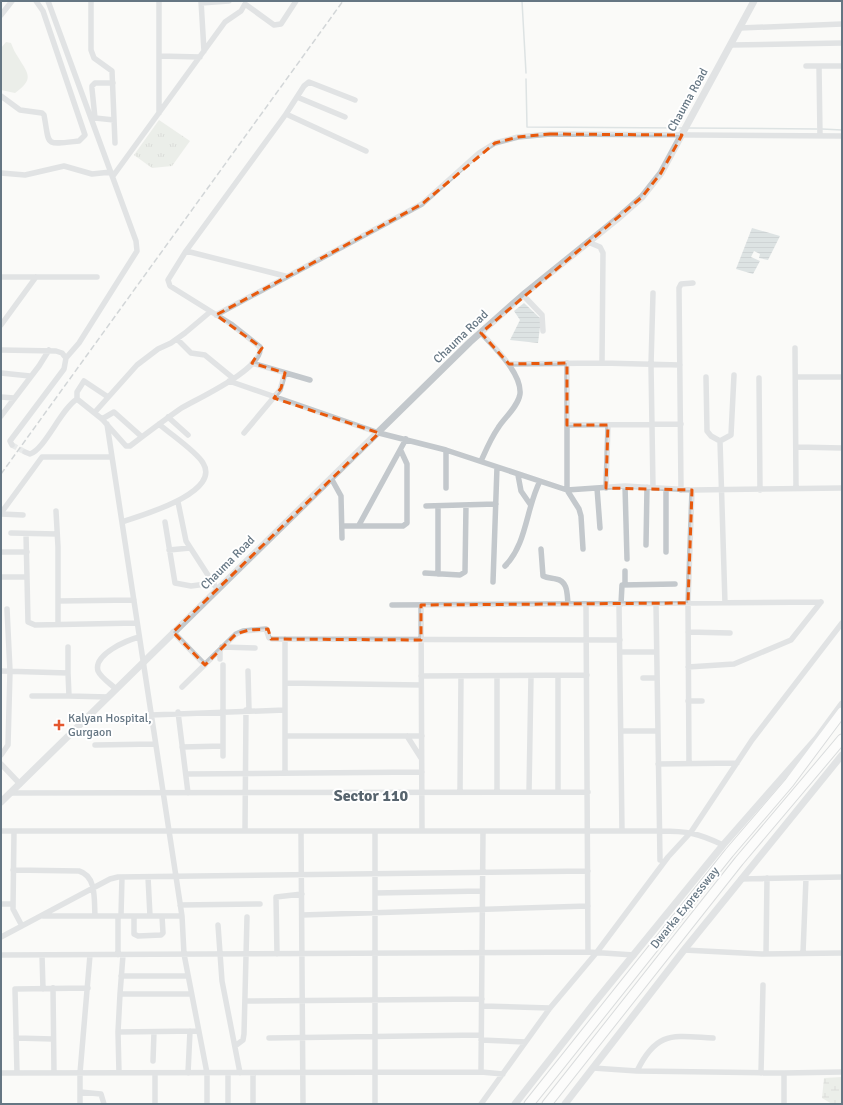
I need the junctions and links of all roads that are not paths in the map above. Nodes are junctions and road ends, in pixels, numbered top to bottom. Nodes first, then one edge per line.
1 (12, 1) edge
2 (36, 1) edge
3 (48, 1) edge
4 (91, 1) edge
5 (159, 1) edge
6 (229, 1) edge
7 (296, 1) edge
8 (754, 1) edge
9 (201, 2) edge
10 (245, 3) edge
11 (1, 15) edge
12 (842, 24) edge
13 (740, 28) junction
14 (842, 43) edge
15 (731, 45) junction
16 (204, 51) junction
17 (159, 56) junction
18 (200, 57) junction
19 (806, 66) dead end
20 (819, 66) junction
21 (842, 66) edge
22 (113, 83) junction
23 (1, 96) edge
24 (297, 96) junction
25 (355, 100) dead end
26 (159, 113) junction
27 (286, 114) junction
28 (345, 117) dead end
29 (114, 120) junction
30 (684, 130) junction
31 (820, 136) junction
32 (842, 136) edge
33 (115, 143) dead end
34 (366, 151) dead end
35 (1, 173) edge
36 (112, 174) junction
37 (588, 242) junction
38 (186, 251) junction
39 (97, 276) dead end
40 (285, 276) junction
41 (1, 277) edge
42 (36, 277) junction
43 (693, 284) dead end
44 (653, 293) dead end
45 (523, 295) junction
46 (210, 312) junction
47 (216, 315) junction
48 (1, 325) edge
49 (544, 331) dead end
50 (481, 332) junction
51 (177, 339) junction
52 (795, 348) dead end
53 (49, 350) junction
54 (2, 351) edge
55 (66, 358) junction
56 (252, 363) junction
57 (567, 363) junction
58 (602, 363) junction
59 (509, 364) junction
60 (651, 365) junction
61 (680, 365) junction
62 (1, 373) edge
63 (285, 373) junction
64 (734, 375) dead end
65 (30, 376) junction
66 (706, 377) dead end
67 (796, 377) junction
68 (842, 377) edge
69 (760, 378) dead end
70 (231, 380) junction
71 (310, 380) dead end
72 (108, 397) junction
73 (1, 398) edge
74 (14, 398) junction
75 (274, 398) junction
76 (77, 399) junction
77 (95, 412) junction
78 (1, 416) edge
79 (168, 417) junction
80 (105, 421) junction
81 (159, 424) junction
82 (608, 424) junction
83 (653, 424) junction
84 (681, 424) junction
85 (567, 425) junction
86 (379, 433) junction
87 (244, 434) dead end
88 (188, 435) dead end
89 (142, 438) junction
90 (406, 439) junction
91 (720, 440) junction
92 (12, 445) dead end
93 (796, 447) junction
94 (842, 448) edge
95 (446, 450) junction
96 (401, 451) junction
97 (25, 452) dead end
98 (112, 457) junction
99 (481, 461) junction
100 (497, 467) junction
101 (518, 475) junction
102 (331, 478) junction
103 (540, 481) junction
104 (625, 486) junction
105 (650, 487) junction
106 (446, 488) dead end
107 (597, 488) junction
108 (606, 488) junction
109 (796, 488) junction
110 (842, 488) edge
111 (666, 489) junction
112 (567, 490) junction
113 (681, 490) junction
114 (692, 490) junction
115 (722, 490) junction
116 (760, 490) junction
117 (178, 502) junction
118 (496, 504) junction
119 (530, 504) junction
120 (466, 505) junction
121 (426, 506) dead end
122 (438, 506) junction
123 (56, 511) dead end
124 (1, 513) edge
125 (22, 515) dead end
126 (122, 522) junction
127 (165, 522) dead end
128 (342, 526) junction
129 (359, 526) junction
130 (600, 528) dead end
131 (11, 533) dead end
132 (26, 534) junction
133 (57, 534) junction
134 (342, 538) dead end
135 (646, 545) dead end
136 (190, 548) junction
137 (541, 549) dead end
138 (582, 549) dead end
139 (169, 550) junction
140 (1, 552) edge
141 (27, 552) junction
142 (666, 552) dead end
143 (627, 559) dead end
144 (505, 566) dead end
145 (625, 571) dead end
146 (425, 573) dead end
147 (438, 574) junction
148 (1, 577) edge
149 (27, 577) junction
150 (493, 582) dead end
151 (675, 584) dead end
152 (625, 585) junction
153 (216, 586) junction
154 (134, 600) junction
155 (58, 601) junction
156 (688, 603) junction
157 (725, 603) junction
158 (568, 604) junction
159 (586, 604) junction
160 (620, 604) junction
161 (656, 604) junction
162 (392, 605) dead end
163 (421, 605) junction
164 (7, 609) dead end
165 (137, 622) junction
166 (842, 623) edge
167 (58, 624) junction
168 (174, 632) junction
169 (688, 632) junction
170 (730, 633) dead end
171 (139, 637) junction
172 (285, 639) junction
173 (421, 640) junction
174 (586, 640) junction
175 (620, 640) junction
176 (68, 647) dead end
177 (221, 648) junction
178 (255, 648) dead end
179 (620, 652) junction
180 (656, 652) junction
181 (143, 662) junction
182 (205, 664) junction
183 (688, 667) junction
184 (1, 671) edge
185 (10, 671) junction
186 (248, 671) dead end
187 (68, 673) junction
188 (422, 676) junction
189 (461, 676) junction
190 (497, 676) junction
191 (531, 676) junction
192 (558, 676) junction
193 (587, 676) junction
194 (643, 678) dead end
195 (657, 678) junction
196 (285, 683) junction
197 (422, 685) junction
198 (182, 687) dead end
199 (116, 689) junction
200 (32, 696) dead end
201 (69, 696) junction
202 (108, 697) junction
203 (702, 701) dead end
204 (688, 702) junction
205 (842, 704) edge
206 (247, 710) junction
207 (285, 710) junction
208 (222, 711) junction
209 (178, 712) junction
210 (842, 712) edge
211 (151, 717) junction
212 (128, 721) dead end
213 (621, 731) junction
214 (658, 731) junction
215 (285, 736) junction
216 (407, 736) junction
217 (422, 736) junction
218 (842, 739) edge
219 (155, 744) junction
220 (95, 745) dead end
221 (223, 746) junction
222 (182, 747) junction
223 (1, 755) edge
224 (842, 755) edge
225 (223, 756) dead end
226 (422, 758) junction
227 (688, 762) junction
228 (737, 763) junction
229 (1, 764) edge
230 (658, 764) junction
231 (422, 772) junction
232 (246, 773) junction
233 (285, 773) junction
234 (186, 774) junction
235 (20, 784) junction
236 (422, 792) junction
237 (460, 792) junction
238 (498, 792) junction
239 (529, 792) junction
240 (558, 792) junction
241 (588, 792) junction
242 (11, 793) junction
243 (163, 793) junction
244 (188, 793) junction
245 (246, 793) junction
246 (1, 802) edge
247 (1, 831) edge
248 (14, 831) junction
249 (245, 831) junction
250 (301, 831) junction
251 (375, 831) junction
252 (422, 831) junction
253 (482, 831) junction
254 (588, 831) junction
255 (622, 831) junction
256 (660, 831) junction
257 (169, 832) junction
258 (690, 832) junction
259 (723, 845) junction
260 (660, 860) dead end
261 (13, 870) junction
262 (588, 871) junction
263 (482, 873) junction
264 (375, 874) junction
265 (302, 875) junction
266 (122, 877) junction
267 (148, 877) junction
268 (176, 877) junction
269 (842, 877) edge
270 (767, 878) junction
271 (806, 878) junction
272 (741, 879) junction
273 (94, 889) junction
274 (482, 891) junction
275 (375, 893) junction
276 (302, 894) junction
277 (1, 904) edge
278 (12, 904) junction
279 (260, 904) dead end
280 (180, 905) junction
281 (588, 906) junction
282 (482, 910) junction
283 (375, 913) junction
284 (302, 915) junction
285 (41, 916) junction
286 (95, 916) junction
287 (120, 916) junction
288 (134, 916) junction
289 (150, 916) junction
290 (162, 916) junction
291 (182, 916) junction
292 (247, 917) dead end
293 (218, 925) dead end
294 (22, 926) junction
295 (1, 936) edge
296 (684, 950) junction
297 (482, 952) junction
298 (588, 952) junction
299 (597, 952) junction
300 (803, 952) junction
301 (375, 953) junction
302 (842, 953) edge
303 (184, 954) junction
304 (220, 954) junction
305 (247, 954) junction
306 (277, 954) junction
307 (302, 954) junction
308 (766, 954) junction
309 (1, 955) edge
310 (42, 955) junction
311 (90, 955) junction
312 (120, 955) junction
313 (634, 955) junction
314 (121, 976) junction
315 (188, 976) junction
316 (763, 985) dead end
317 (53, 988) junction
318 (88, 988) junction
319 (43, 989) junction
320 (120, 994) junction
321 (192, 994) junction
322 (482, 999) junction
323 (302, 1000) junction
324 (375, 1000) junction
325 (245, 1001) junction
326 (482, 1006) junction
327 (550, 1008) junction
328 (190, 1031) junction
329 (198, 1031) junction
330 (118, 1032) junction
331 (154, 1032) junction
332 (375, 1036) junction
333 (302, 1037) junction
334 (16, 1038) junction
335 (269, 1038) dead end
336 (481, 1038) junction
337 (713, 1038) dead end
338 (53, 1039) junction
339 (525, 1042) junction
340 (235, 1046) junction
341 (153, 1061) dead end
342 (593, 1068) junction
343 (637, 1071) junction
344 (303, 1072) junction
345 (375, 1072) junction
346 (481, 1072) junction
347 (761, 1072) junction
348 (784, 1072) junction
349 (842, 1072) edge
350 (1, 1073) edge
351 (16, 1073) junction
352 (54, 1073) junction
353 (80, 1073) junction
354 (119, 1073) junction
355 (156, 1073) junction
356 (188, 1073) junction
357 (207, 1073) junction
358 (228, 1073) junction
359 (240, 1073) junction
360 (253, 1073) junction
361 (503, 1074) junction
362 (80, 1092) junction
363 (80, 1104) edge
364 (104, 1104) edge
365 (155, 1104) edge
366 (207, 1104) edge
367 (228, 1104) edge
368 (253, 1104) edge
369 (303, 1104) edge
370 (375, 1104) edge
371 (481, 1104) edge
372 (515, 1104) edge
373 (529, 1104) edge
374 (547, 1104) edge
375 (565, 1104) edge
376 (784, 1104) edge

1 - 11 street
2 - 23 street
3 - 36 street
4 - 22 street
5 - 17 street
6 - 9 street
7 - 10 street
8 - 13 street, Chauma Road
9 - 16 street
10 - 16 street
12 - 13 street
13 - 15 street, Chauma Road
14 - 15 street
15 - 30 street, Chauma Road
16 - 18 street
17 - 18 street
17 - 26 street
18 - 26 street
19 - 20 street
20 - 21 street
20 - 31 street
22 - 29 street
22 - 29 street
24 - 25 street
24 - 27 street
24 - 28 street
26 - 36 street
27 - 34 street
27 - 38 street
29 - 33 street
30 - 31 street
30 - 37 street, Chauma Road
30 - 40 street
31 - 32 street
35 - 36 street
36 - 55 street
37 - 45 street, Chauma Road
37 - 58 street
38 - 40 street
38 - 46 street
39 - 42 street
40 - 47 street
41 - 42 street
42 - 48 street
43 - 61 street
44 - 60 street
45 - 49 street
45 - 50 street, Chauma Road
46 - 47 street
46 - 51 street
47 - 56 street
50 - 59 street
50 - 86 street, Chauma Road
51 - 70 street
51 - 72 street
52 - 67 street
53 - 54 street
53 - 55 street
53 - 65 street
55 - 92 street
56 - 63 street
56 - 70 street
57 - 58 street
57 - 59 street
57 - 85 street
58 - 60 street
59 - 99 street
60 - 61 street
60 - 83 street
61 - 84 street
62 - 65 street
63 - 71 street
63 - 75 street
64 - 91 street
65 - 74 street
66 - 91 street
67 - 68 street
67 - 93 street
69 - 116 street
70 - 75 street
70 - 79 street
72 - 76 street
72 - 77 street
73 - 74 street
74 - 78 street
75 - 86 street
75 - 87 street
76 - 77 street
76 - 97 street
77 - 80 street
79 - 81 street
79 - 88 street
80 - 89 street
80 - 89 street
80 - 98 street
81 - 89 street
81 - 117 street
82 - 83 street
82 - 85 street
82 - 108 street
83 - 84 street
83 - 105 street
84 - 113 street
85 - 112 street
86 - 90 street
86 - 102 street, Chauma Road
90 - 95 street
90 - 96 street
91 - 115 street
93 - 94 street
93 - 109 street
95 - 99 street
95 - 106 street
96 - 129 street
96 - 129 street
98 - 124 street
98 - 126 street
99 - 100 street
100 - 101 street
100 - 118 street
101 - 103 street
101 - 119 street
102 - 128 street
102 - 153 street, Chauma Road
103 - 112 street
103 - 119 street
104 - 105 street
104 - 108 street
104 - 143 street
105 - 111 street
105 - 135 street
107 - 108 street
107 - 112 street
107 - 130 street
109 - 110 street
109 - 116 street
111 - 113 street
111 - 142 street
112 - 138 street
113 - 114 street
114 - 115 street
114 - 156 street
115 - 116 street
115 - 157 street
117 - 126 street
117 - 136 street
118 - 120 street
118 - 150 street
119 - 144 street
120 - 122 street
120 - 147 street
121 - 122 street
122 - 147 street
123 - 133 street
124 - 125 street
126 - 154 street
127 - 139 street
128 - 129 street
128 - 134 street
131 - 132 street
132 - 133 street
132 - 141 street
133 - 155 street
136 - 139 street
136 - 153 street
137 - 158 street
139 - 153 street
140 - 141 street
141 - 149 street
145 - 152 street
146 - 147 street
148 - 149 street
149 - 167 street
151 - 152 street
152 - 160 street
153 - 168 street, Chauma Road
154 - 155 street
154 - 165 street
155 - 167 street
156 - 157 street
156 - 161 street
156 - 169 street
157 - 183 street
158 - 159 street
158 - 163 street
159 - 160 street
159 - 174 street
160 - 161 street
160 - 175 street
161 - 180 street
162 - 163 street
163 - 173 street
164 - 185 street
165 - 167 street
165 - 171 street
166 - 228 street
168 - 181 street, Chauma Road
168 - 182 street
169 - 170 street
169 - 183 street
171 - 181 street
171 - 199 street
172 - 173 street
172 - 177 street
172 - 196 street
173 - 174 street
173 - 188 street
174 - 175 street
174 - 193 street
175 - 179 street
176 - 187 street
177 - 178 street
177 - 182 street
177 - 208 street
179 - 180 street
179 - 213 street
180 - 195 street
181 - 199 street, Chauma Road
181 - 211 street
182 - 198 street
183 - 204 street
184 - 185 street
185 - 187 street
185 - 223 street
186 - 206 street
187 - 201 street
188 - 189 street
188 - 197 street
189 - 190 street
189 - 237 street
190 - 191 street
190 - 238 street
191 - 192 street
191 - 239 street
192 - 193 street
192 - 240 street
193 - 241 street
194 - 195 street
195 - 214 street
196 - 197 street
196 - 207 street
197 - 217 street
199 - 202 street, Chauma Road
200 - 201 street
201 - 202 street
202 - 235 street, Chauma Road
203 - 204 street
204 - 227 street
205 - 259 street
206 - 207 street
206 - 208 street
206 - 232 street
207 - 215 street
208 - 209 street
208 - 221 street
209 - 211 street
209 - 222 street
210 - 373 highway, Dwarka Expressway
211 - 212 street
211 - 219 street
213 - 214 street
213 - 255 street
214 - 230 street
215 - 216 street
215 - 233 street
216 - 217 street
216 - 226 street
217 - 226 street
218 - 374 highway, Dwarka Expressway
219 - 220 street
219 - 243 street
221 - 222 street
221 - 225 street
222 - 234 street
224 - 272 street
226 - 231 street
227 - 228 street
227 - 230 street
228 - 258 street
229 - 235 street
230 - 256 street
231 - 233 street
231 - 236 street
232 - 233 street
232 - 234 street
232 - 245 street
234 - 244 street
235 - 242 street, Chauma Road
236 - 237 street
236 - 245 street
236 - 252 street
237 - 238 street
238 - 239 street
239 - 240 street
240 - 241 street
241 - 254 street
242 - 243 street
242 - 246 street, Chauma Road
243 - 244 street
243 - 257 street
244 - 245 street
245 - 249 street
247 - 248 street
248 - 257 street
248 - 261 street
249 - 250 street
249 - 257 street
250 - 251 street
250 - 265 street
251 - 252 street
251 - 264 street
252 - 253 street
253 - 254 street
253 - 263 street
254 - 255 street
254 - 262 street
255 - 256 street
256 - 258 street
256 - 260 street
257 - 268 street
258 - 259 street
258 - 299 street
259 - 313 street
261 - 273 street
261 - 278 street
262 - 263 street
262 - 281 street
263 - 264 street
263 - 274 street
264 - 265 street
264 - 275 street
265 - 268 street
265 - 276 street
266 - 267 street
266 - 273 street
266 - 287 street
267 - 268 street
267 - 289 street
268 - 280 street
269 - 271 street
270 - 271 street
270 - 272 street
270 - 308 street
271 - 300 street
272 - 296 street
273 - 285 street
273 - 286 street
274 - 275 street
274 - 282 street
275 - 283 street
276 - 284 street
276 - 306 street
277 - 278 street
278 - 294 street
279 - 280 street
280 - 291 street
281 - 282 street
281 - 298 street
282 - 283 street
282 - 297 street
283 - 284 street
283 - 301 street
284 - 307 street
285 - 286 street
285 - 294 street
286 - 287 street
287 - 288 street
287 - 312 street
288 - 289 street
288 - 290 street
289 - 290 street
290 - 291 street
291 - 303 street
292 - 305 street
293 - 304 street
294 - 295 street
296 - 308 street
296 - 342 street
297 - 298 street
297 - 301 street
297 - 322 street
298 - 299 street
299 - 313 street
299 - 327 street
300 - 302 street
300 - 308 street
301 - 307 street
301 - 324 street
303 - 304 street
303 - 312 street
303 - 315 street
304 - 305 street
304 - 340 street
305 - 306 street
305 - 325 street
306 - 307 street
307 - 323 street
309 - 310 street
310 - 311 street
310 - 319 street
311 - 312 street
311 - 318 street
312 - 314 street
313 - 372 street
314 - 315 street
314 - 320 street
315 - 321 street
316 - 347 street
317 - 318 street
317 - 319 street
317 - 338 street
318 - 353 street
319 - 334 street
320 - 321 street
320 - 330 street
321 - 329 street
322 - 324 street
322 - 326 street
323 - 324 street
323 - 325 street
323 - 333 street
324 - 332 street
325 - 340 street
326 - 327 street
326 - 336 street
327 - 339 street
328 - 329 street
328 - 331 street
328 - 356 street
329 - 357 street
330 - 331 street
330 - 354 street
331 - 341 street
332 - 333 street
332 - 336 street
332 - 345 street
333 - 335 street
333 - 344 street
334 - 338 street
334 - 351 street
336 - 339 street
336 - 346 street
337 - 343 street
338 - 352 street
339 - 361 street
340 - 359 street
342 - 343 street
342 - 375 street
343 - 347 street
344 - 345 street
344 - 360 street
344 - 369 street
345 - 346 street
345 - 370 street
346 - 361 street
347 - 348 street
348 - 349 street
348 - 376 street
350 - 351 street
351 - 352 street
352 - 353 street
353 - 354 street
353 - 362 street
354 - 355 street
355 - 356 street
355 - 365 street
356 - 357 street
357 - 358 street
357 - 366 street
358 - 359 street
358 - 367 street
359 - 360 street
360 - 368 street
361 - 371 street
362 - 363 street
362 - 364 street

